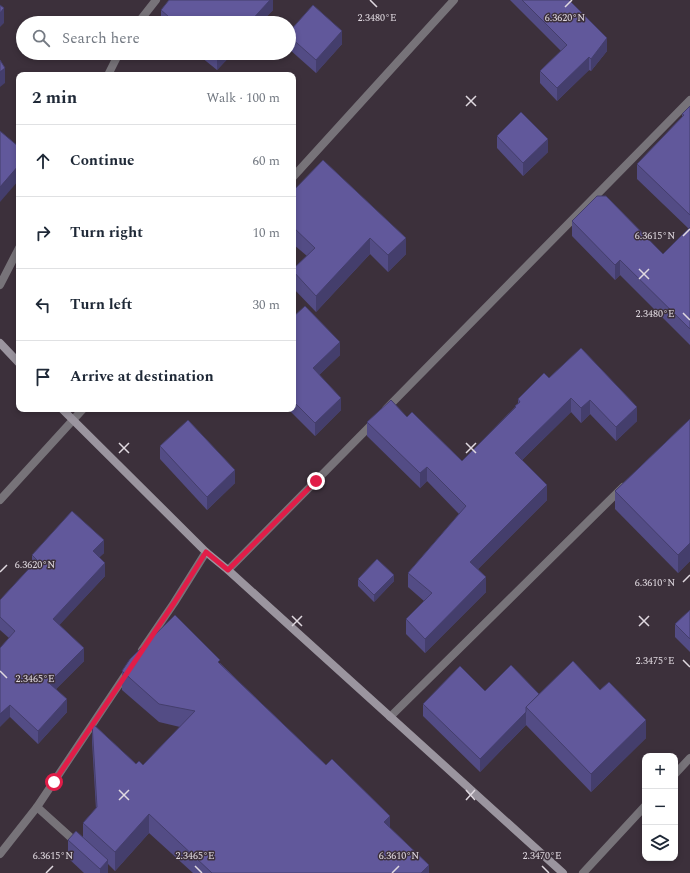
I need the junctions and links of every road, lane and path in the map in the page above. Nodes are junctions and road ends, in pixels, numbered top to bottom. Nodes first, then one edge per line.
1 (156, 0) edge
2 (454, 0) edge
3 (143, 16) edge
4 (116, 60) edge
5 (110, 72) edge
6 (690, 100) edge
7 (296, 174) edge
8 (16, 254) edge
9 (0, 285) edge
10 (0, 343) edge
11 (16, 360) edge
12 (65, 412) edge
13 (80, 412) edge
14 (73, 420) junction
15 (628, 482) edge
16 (0, 500) edge
17 (206, 552) junction
18 (228, 570) junction
19 (390, 718) junction
20 (690, 758) edge
21 (678, 771) edge
22 (37, 807) junction
23 (642, 809) edge
24 (82, 848) edge
25 (0, 854) edge
26 (563, 873) edge
27 (583, 873) edge

1 - 3 street
2 - 7 street
4 - 5 street
6 - 18 street
8 - 9 street
10 - 11 street
12 - 14 street
13 - 14 street
14 - 16 street
14 - 17 street
15 - 19 street
17 - 18 street
17 - 22 street
18 - 19 street
19 - 26 street
20 - 21 street
22 - 24 street
22 - 25 street
23 - 27 street

